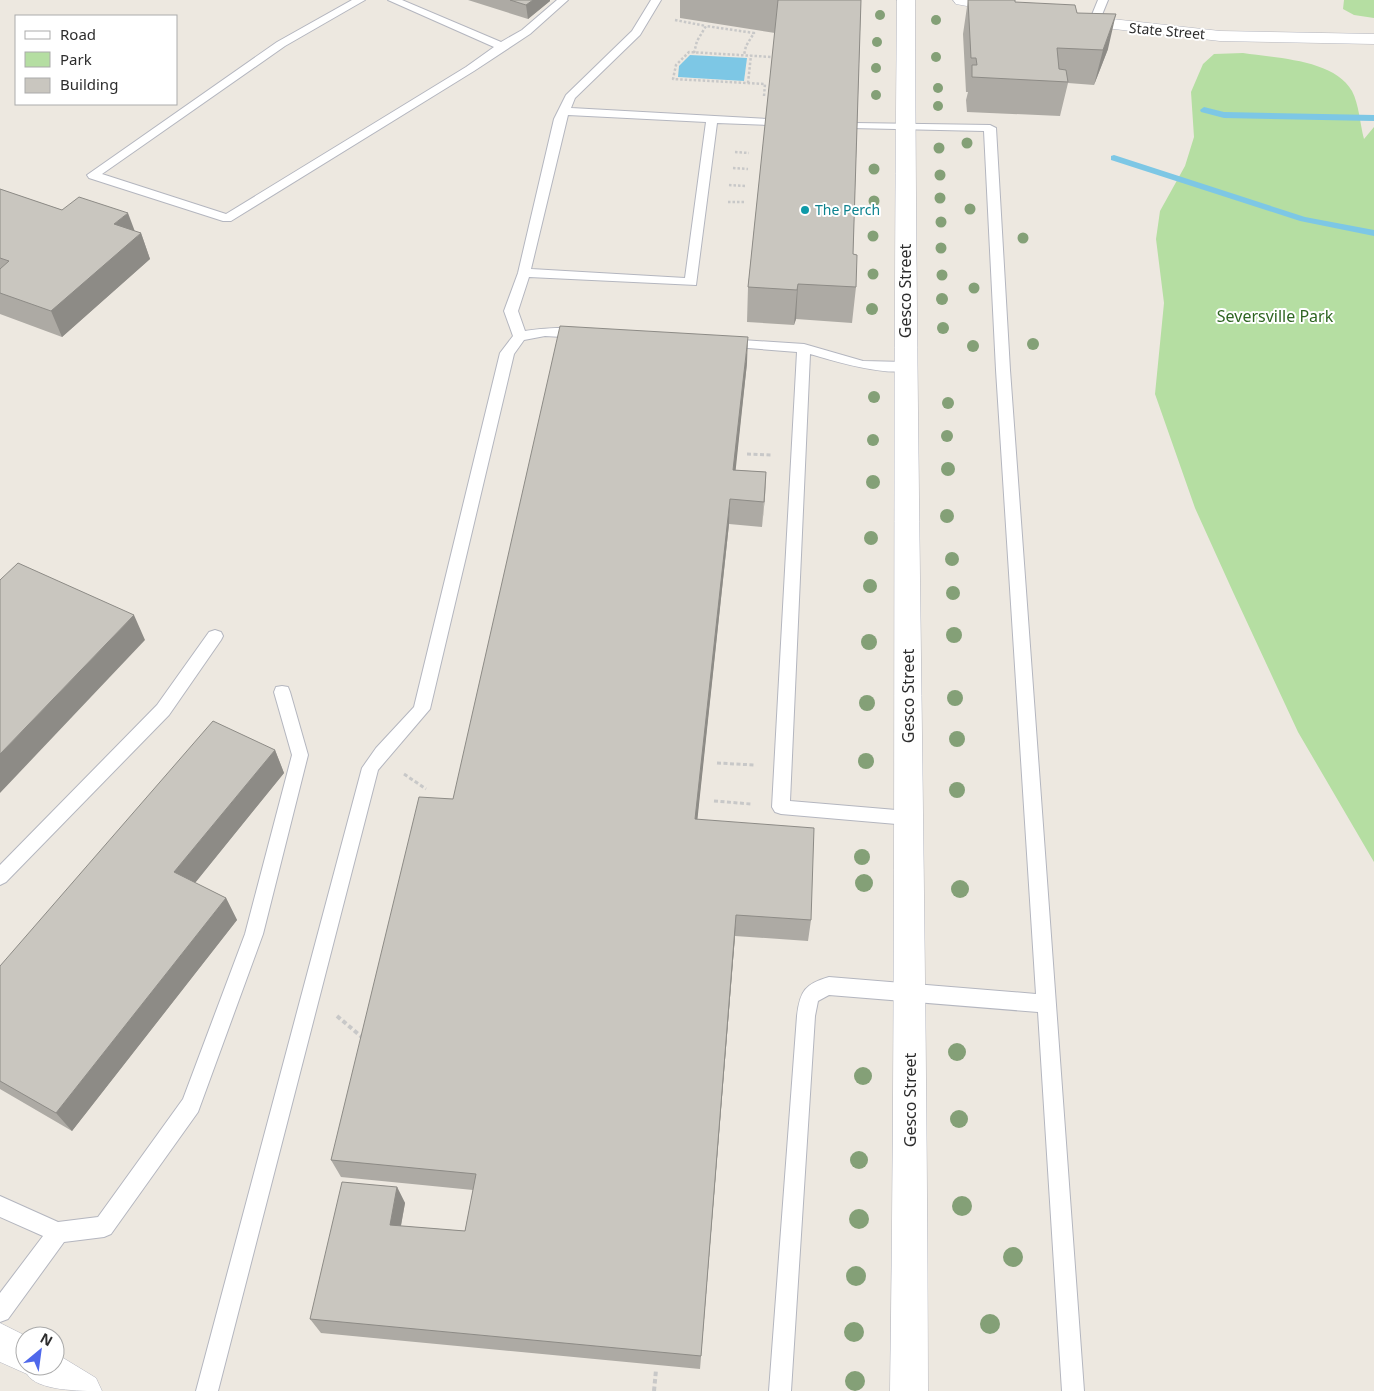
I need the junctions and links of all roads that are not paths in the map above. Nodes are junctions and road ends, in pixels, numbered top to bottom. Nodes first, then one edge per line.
1 (360, 0) edge
2 (393, 0) edge
3 (563, 0) edge
4 (656, 0) edge
5 (906, 0) edge
6 (962, 0) edge
7 (1103, 0) edge
8 (1025, 11) edge
9 (1062, 18) edge
10 (1094, 22) junction
11 (1374, 39) edge
12 (502, 46) junction
13 (564, 111) junction
14 (712, 118) junction
15 (768, 122) edge
16 (855, 126) edge
17 (906, 127) junction
18 (524, 273) junction
19 (595, 335) edge
20 (520, 336) junction
21 (714, 343) edge
22 (804, 348) junction
23 (905, 366) junction
24 (215, 636) dead end
25 (282, 692) dead end
26 (908, 818) junction
27 (0, 877) edge
28 (909, 993) junction
29 (1047, 1004) junction
30 (0, 1206) edge
31 (58, 1232) junction
32 (0, 1311) edge
33 (0, 1341) edge
34 (15, 1350) edge
35 (58, 1376) edge
36 (83, 1391) edge
37 (207, 1391) edge
38 (780, 1391) edge
39 (909, 1391) edge
40 (1073, 1391) edge

1 - 12 lane
2 - 12 lane
3 - 12 lane
4 - 13 lane
5 - 17 street, Gesco Street
6 - 8 street
7 - 10 lane
9 - 10 street, State Street
10 - 11 street, State Street
13 - 14 lane
13 - 18 lane
14 - 15 lane
14 - 18 lane
16 - 17 lane
17 - 23 street, Gesco Street
17 - 29 lane
18 - 20 lane
19 - 20 lane
20 - 37 lane
21 - 22 lane
22 - 23 lane
22 - 26 lane
23 - 26 street, Gesco Street
24 - 27 lane
25 - 31 lane
26 - 28 street, Gesco Street
28 - 29 lane
28 - 38 lane
28 - 39 street, Gesco Street
29 - 40 lane
30 - 31 lane
31 - 32 lane
33 - 34 street
35 - 36 street

